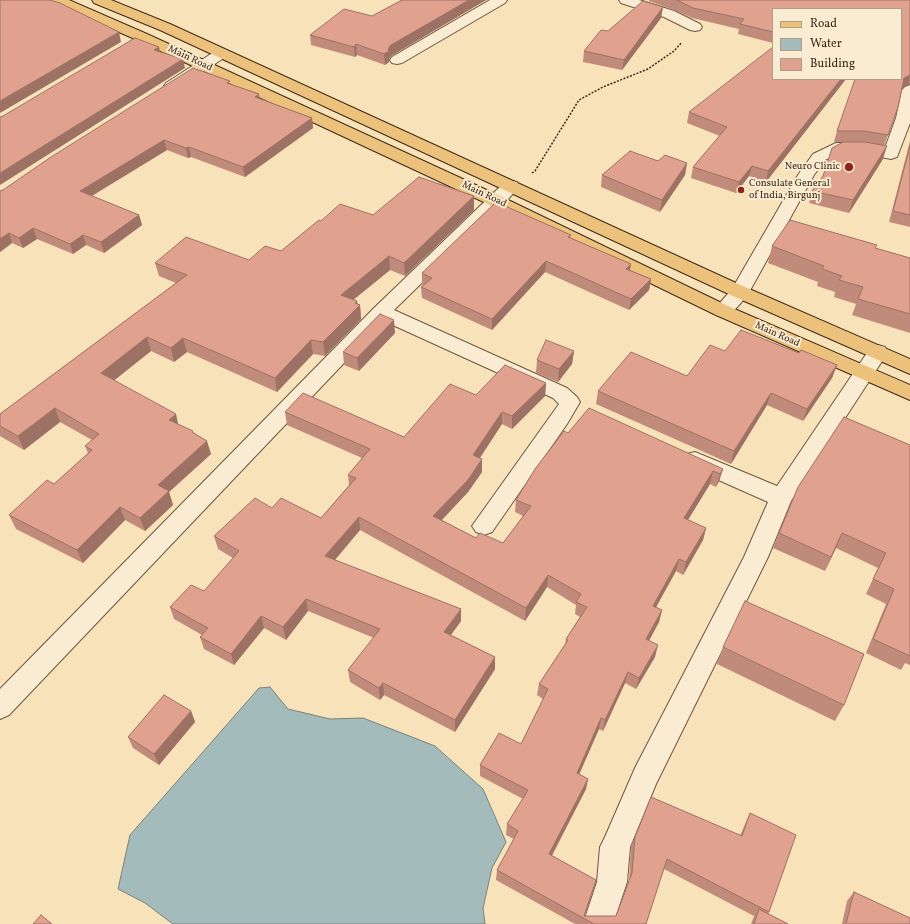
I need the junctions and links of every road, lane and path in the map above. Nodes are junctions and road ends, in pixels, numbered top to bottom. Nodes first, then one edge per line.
1 (58, 0) edge
2 (99, 0) edge
3 (500, 0) edge
4 (626, 0) edge
5 (695, 27) joint
6 (222, 53) junction
7 (397, 60) dead end
8 (204, 65) junction
9 (910, 90) edge
10 (158, 94) edge
11 (907, 118) edge
12 (511, 186) junction
13 (496, 201) junction
14 (740, 292) junction
15 (723, 311) junction
16 (381, 312) junction
17 (878, 352) junction
18 (910, 367) edge
19 (864, 373) junction
20 (909, 391) edge
21 (677, 452) edge
22 (781, 498) junction
23 (484, 526) dead end
24 (0, 707) edge
25 (598, 924) edge

1 - 8 main road, Main Road
2 - 6 main road, Main Road
3 - 7 street
4 - 5 street
5 - 12 path
6 - 8 street
6 - 12 main road, Main Road
8 - 10 street
8 - 13 main road, Main Road
9 - 11 street
11 - 14 street
12 - 13 street
12 - 14 main road, Main Road
13 - 15 main road, Main Road
13 - 16 street
14 - 15 street
14 - 17 main road, Main Road
15 - 19 main road, Main Road
16 - 23 street
16 - 24 street
17 - 18 main road, Main Road
17 - 19 street
19 - 20 main road, Main Road
19 - 22 street
21 - 22 street
22 - 25 street

